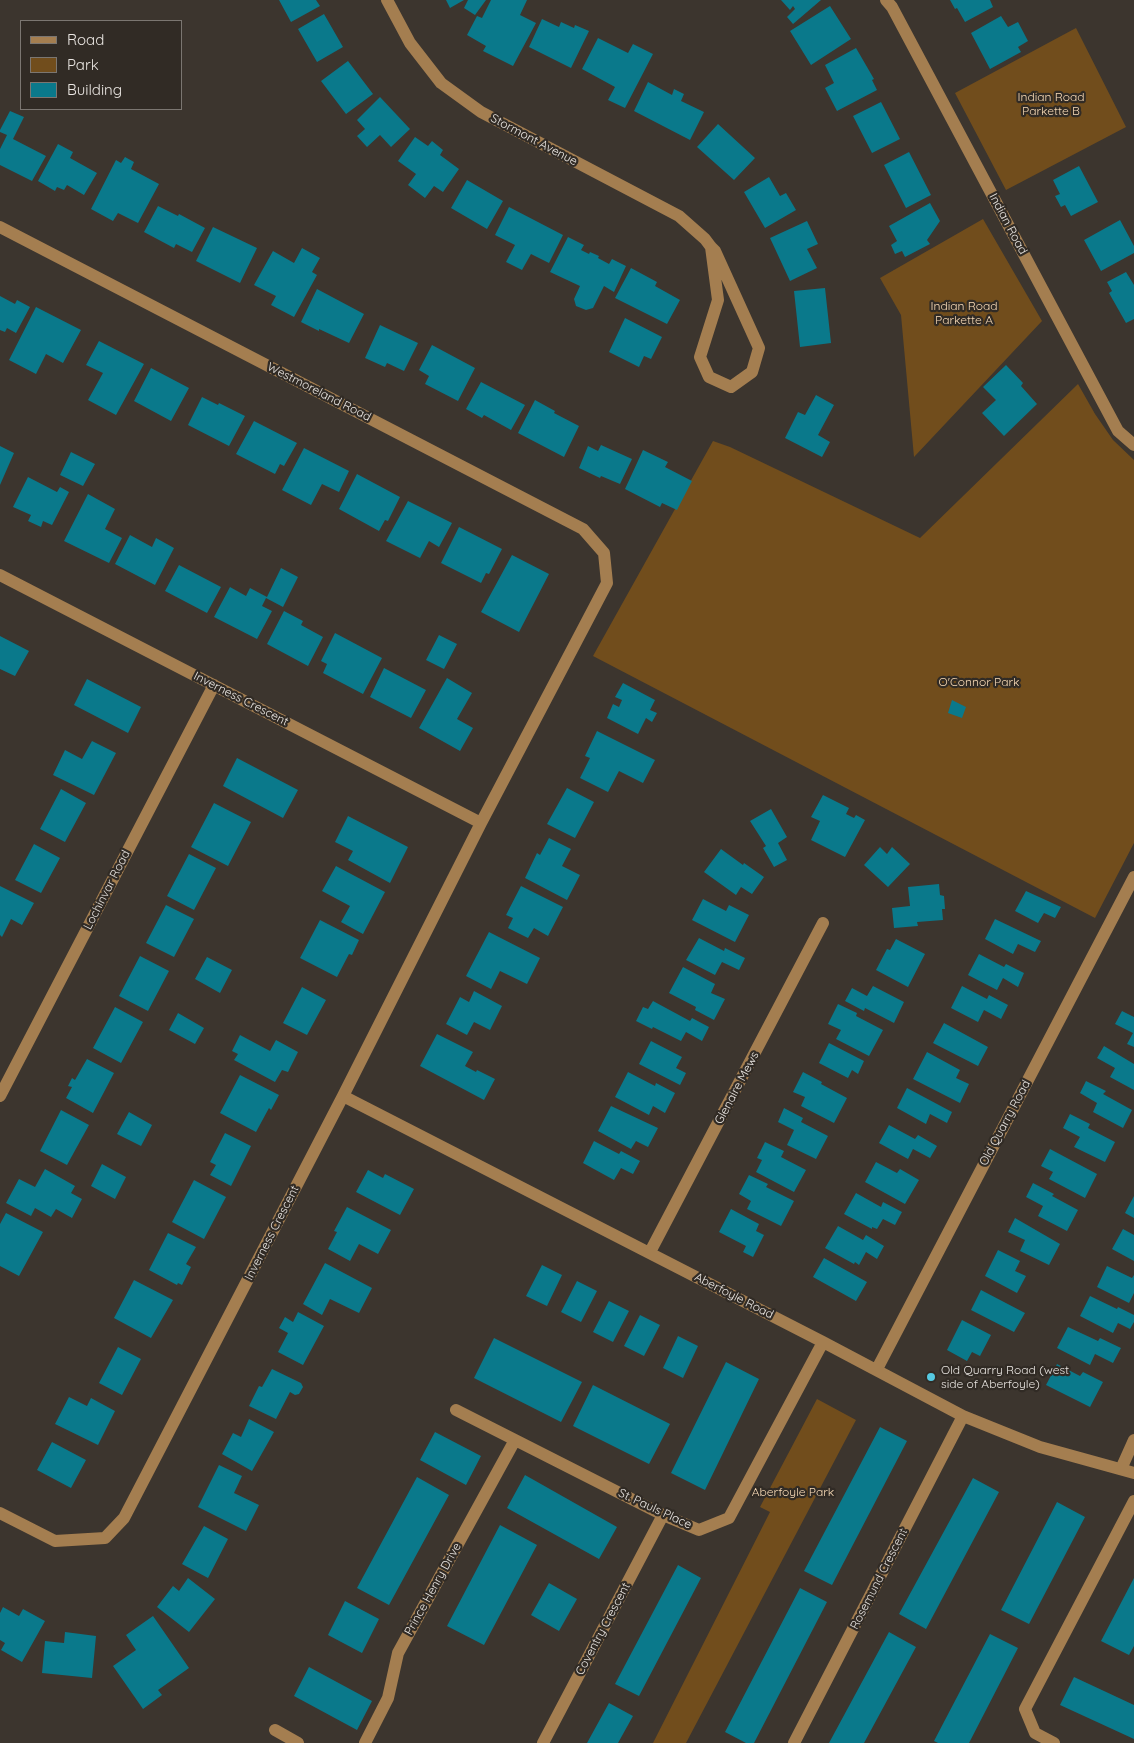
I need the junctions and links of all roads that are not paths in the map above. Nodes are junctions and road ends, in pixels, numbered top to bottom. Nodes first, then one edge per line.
1 (387, 0) edge
2 (886, 0) edge
3 (0, 227) edge
4 (711, 247) junction
5 (1134, 445) edge
6 (0, 575) edge
7 (607, 583) joint
8 (214, 685) junction
9 (481, 823) junction
10 (1134, 877) edge
11 (823, 923) dead end
12 (0, 1096) edge
13 (343, 1096) junction
14 (650, 1252) junction
15 (823, 1342) junction
16 (877, 1369) junction
17 (456, 1410) dead end
18 (963, 1416) junction
19 (515, 1440) junction
20 (1134, 1440) edge
21 (1121, 1469) junction
22 (1134, 1473) edge
23 (1134, 1501) edge
24 (0, 1513) edge
25 (663, 1515) junction
26 (275, 1730) dead end
27 (298, 1743) edge
28 (365, 1743) edge
29 (542, 1743) edge
30 (794, 1743) edge
31 (1054, 1743) edge

1 - 4 street, Stormont Avenue
2 - 5 street, Indian Road
3 - 7 street, Westmoreland Road
4 - 4 street, Stormont Avenue
6 - 8 street, Inverness Crescent
7 - 9 street, Inverness Crescent
8 - 9 street, Inverness Crescent
8 - 12 street, Lochinvar Road
9 - 13 street, Inverness Crescent
10 - 16 street, Old Quarry Road
11 - 14 street, Glenaire Mews
13 - 14 street, Aberfoyle Road
13 - 24 street, Inverness Crescent
14 - 15 street, Aberfoyle Road
15 - 16 street, Aberfoyle Road
15 - 25 street, St. Pauls Place
16 - 18 street, Aberfoyle Road
17 - 19 street, St. Pauls Place
18 - 21 street, Aberfoyle Road
18 - 30 street, Rosemund Crescent
19 - 25 street, St. Pauls Place
19 - 28 street, Prince Henry Drive
20 - 21 street
21 - 22 street, Aberfoyle Road
23 - 31 street
25 - 29 street, Coventry Crescent
26 - 27 street

